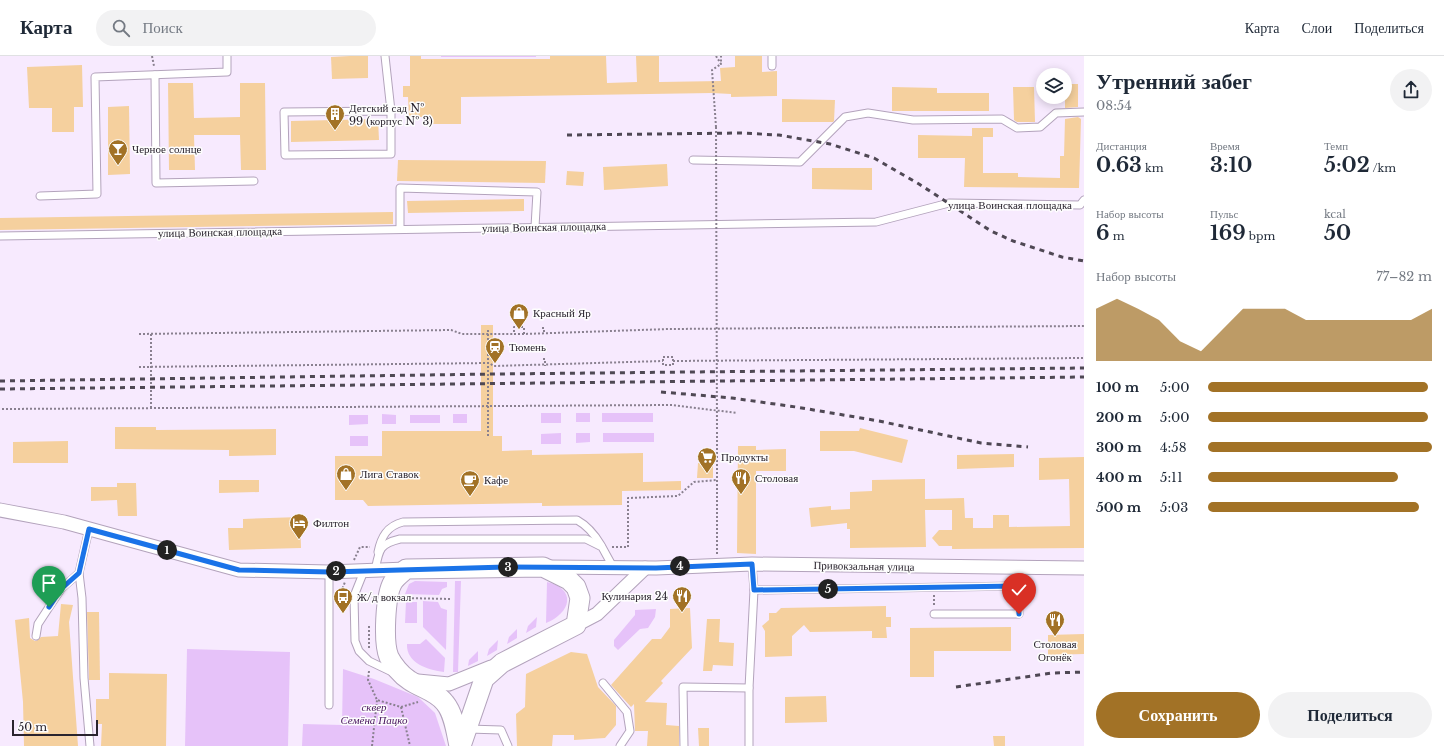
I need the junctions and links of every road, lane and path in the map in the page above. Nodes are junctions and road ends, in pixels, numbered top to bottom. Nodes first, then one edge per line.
1 (227, 56) edge
2 (385, 56) edge
3 (716, 56) edge
4 (721, 56) edge
5 (772, 56) edge
6 (721, 64) junction
7 (772, 66) dead end
8 (155, 75) junction
9 (391, 111) junction
10 (1084, 112) edge
11 (693, 160) dead end
12 (254, 182) dead end
13 (40, 196) dead end
14 (1084, 200) edge
15 (535, 227) junction
16 (400, 229) junction
17 (0, 236) edge
18 (1084, 326) edge
19 (488, 328) dead end
20 (542, 328) dead end
21 (151, 333) junction
22 (544, 333) junction
23 (139, 334) dead end
24 (514, 334) junction
25 (524, 334) junction
26 (1084, 358) edge
27 (543, 359) dead end
28 (673, 361) junction
29 (663, 362) junction
30 (139, 366) dead end
31 (151, 366) junction
32 (545, 366) junction
33 (151, 408) junction
34 (2, 409) dead end
35 (737, 414) dead end
36 (488, 436) dead end
37 (0, 510) edge
38 (89, 529) junction
39 (602, 547) junction
40 (378, 552) junction
41 (717, 564) junction
42 (752, 564) junction
43 (543, 567) junction
44 (613, 568) junction
45 (645, 568) junction
46 (1084, 568) edge
47 (406, 569) junction
48 (369, 571) junction
49 (330, 572) junction
50 (79, 573) junction
51 (934, 586) junction
52 (754, 590) junction
53 (934, 614) joint
54 (576, 625) junction
55 (369, 626) dead end
56 (36, 636) dead end
57 (369, 661) junction
58 (502, 663) junction
59 (408, 680) junction
60 (603, 683) dead end
61 (749, 688) junction
62 (377, 700) junction
63 (424, 700) dead end
64 (329, 705) dead end
65 (401, 707) junction
66 (463, 740) edge
67 (90, 746) edge
68 (372, 746) edge
69 (410, 746) edge
70 (508, 746) edge
71 (620, 746) edge
72 (684, 746) edge
73 (749, 746) edge

1 - 8 lane
2 - 9 lane
3 - 6 path
4 - 6 path
5 - 7 lane
6 - 41 path, bridge
8 - 12 lane
8 - 13 lane
9 - 9 lane
10 - 11 lane
14 - 15 lane, улица Воинская площадка
15 - 16 lane, улица Воинская площадка
15 - 16 lane
16 - 17 lane, улица Воинская площадка
18 - 22 path
19 - 36 path, bridge
20 - 22 path
21 - 23 path
21 - 24 path
21 - 31 path
22 - 25 path
24 - 25 path
24 - 25 path
26 - 28 path
27 - 32 path
28 - 29 path
28 - 29 path
29 - 32 path
30 - 31 path
31 - 32 path
31 - 33 path
33 - 34 path
33 - 35 path
37 - 38 street
38 - 49 street
38 - 50 lane
39 - 40 lane
39 - 40 lane
39 - 44 lane
40 - 48 lane
41 - 42 street, Привокзальная улица
41 - 45 street, Привокзальная улица
42 - 46 street, Привокзальная улица
42 - 52 lane
43 - 44 street, Привокзальная улица
43 - 47 street, Привокзальная улица
43 - 54 street, Привокзальная улица
44 - 45 street, Привокзальная улица
45 - 54 street
47 - 48 street
47 - 59 street
48 - 49 street
48 - 57 lane
49 - 64 lane
50 - 56 lane
50 - 67 lane
51 - 52 lane
51 - 53 path
51 - 53 lane
52 - 61 lane
54 - 58 street
55 - 57 path
57 - 59 lane
57 - 62 path
58 - 59 street
58 - 66 street
59 - 66 street
60 - 71 lane
61 - 72 lane
61 - 73 lane
62 - 65 path
62 - 68 path
63 - 65 path
65 - 69 path
66 - 70 lane

